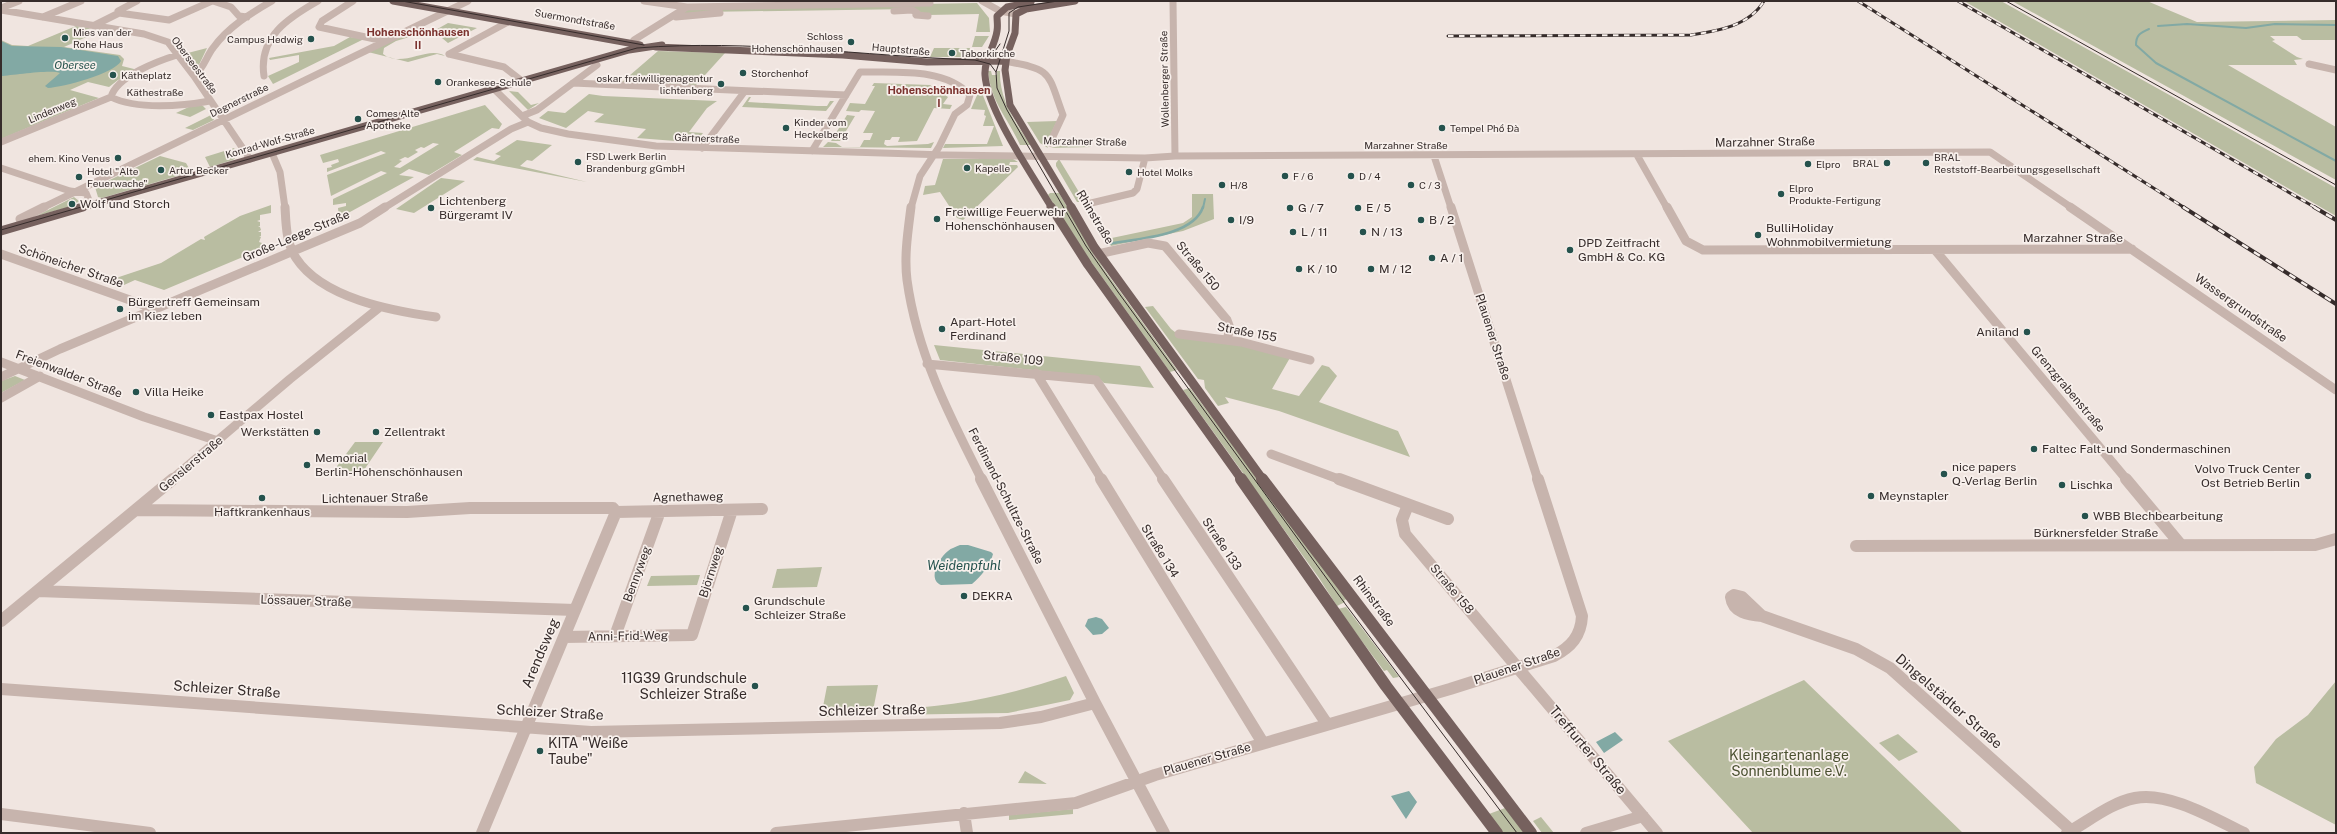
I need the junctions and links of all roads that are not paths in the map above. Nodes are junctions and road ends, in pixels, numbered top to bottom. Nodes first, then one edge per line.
1 (19, 1) edge
2 (81, 1) edge
3 (137, 1) edge
4 (213, 1) edge
5 (272, 1) edge
6 (318, 1) edge
7 (353, 1) edge
8 (392, 1) edge
9 (419, 1) edge
10 (468, 1) edge
11 (644, 1) edge
12 (982, 1) edge
13 (992, 1) edge
14 (1037, 1) edge
15 (1075, 1) edge
16 (1173, 1) edge
17 (664, 2) edge
18 (878, 2) edge
19 (757, 3) edge
20 (821, 3) edge
21 (930, 3) dead end
22 (455, 7) junction
23 (687, 7) junction
24 (1007, 7) junction
25 (1, 9) edge
26 (447, 11) junction
27 (1000, 11) junction
28 (1017, 12) junction
29 (119, 13) junction
30 (247, 16) junction
31 (928, 16) dead end
32 (43, 17) junction
33 (668, 19) junction
34 (508, 22) junction
35 (93, 26) junction
36 (384, 41) junction
37 (632, 45) junction
38 (662, 45) junction
39 (650, 47) junction
40 (731, 48) junction
41 (177, 55) junction
42 (987, 61) junction
43 (1005, 61) junction
44 (2309, 64) dead end
45 (597, 66) dead end
46 (2336, 70) edge
47 (194, 76) junction
48 (264, 76) dead end
49 (522, 81) junction
50 (573, 84) junction
51 (494, 89) junction
52 (745, 91) junction
53 (846, 95) junction
54 (111, 97) junction
55 (210, 101) junction
56 (525, 119) junction
57 (224, 120) junction
58 (1, 142) edge
59 (1050, 144) dead end
60 (702, 148) junction
61 (812, 151) junction
62 (272, 153) junction
63 (1039, 153) junction
64 (934, 154) junction
65 (1023, 154) junction
66 (1636, 155) junction
67 (1175, 156) junction
68 (1434, 156) junction
69 (1145, 158) junction
70 (250, 159) junction
71 (1, 168) edge
72 (77, 192) junction
73 (1087, 204) dead end
74 (91, 205) junction
75 (20, 219) dead end
76 (1, 231) edge
77 (2132, 249) junction
78 (1935, 250) junction
79 (293, 251) junction
80 (1, 254) edge
81 (1098, 254) junction
82 (380, 307) junction
83 (155, 309) junction
84 (436, 317) dead end
85 (1179, 334) dead end
86 (1227, 340) junction
87 (60, 349) junction
88 (1310, 360) dead end
89 (927, 364) junction
90 (4, 365) edge
91 (20, 369) junction
92 (1036, 373) junction
93 (1, 376) edge
94 (40, 376) junction
95 (1096, 380) joint
96 (2336, 390) edge
97 (1, 398) edge
98 (218, 441) junction
99 (1271, 454) dead end
100 (1408, 505) junction
101 (762, 509) dead end
102 (137, 510) junction
103 (614, 510) junction
104 (732, 510) junction
105 (660, 511) junction
106 (1448, 519) dead end
107 (2336, 539) edge
108 (2181, 545) junction
109 (1856, 546) dead end
110 (38, 591) junction
111 (574, 610) junction
112 (1762, 616) dead end
113 (1, 621) edge
114 (692, 635) joint
115 (615, 636) junction
116 (564, 638) junction
117 (1518, 667) junction
118 (1, 689) edge
119 (1427, 695) junction
120 (1095, 703) junction
121 (1400, 703) junction
122 (1327, 724) junction
123 (525, 727) junction
124 (1263, 743) junction
125 (1136, 782) junction
126 (964, 813) junction
127 (1, 814) edge
128 (1643, 816) junction
129 (874, 828) edge
130 (2070, 832) edge
131 (150, 833) edge
132 (482, 833) edge
133 (776, 833) edge
134 (967, 833) edge
135 (1164, 833) edge
136 (1497, 833) edge
137 (1531, 833) edge
138 (1586, 833) edge
139 (1657, 833) edge
140 (2244, 833) edge

1 - 25 street
2 - 32 street
3 - 29 street
4 - 29 street
4 - 30 street
5 - 30 street
6 - 48 street
7 - 36 street
8 - 26 main road, Suermondtstraße
9 - 22 main road, Suermondtstraße
10 - 22 street, Degnerstraße
11 - 17 street
12 - 27 street
13 - 24 street
14 - 24 main road
15 - 28 main road
16 - 67 street, Wollenberger Straße
17 - 23 street
18 - 20 street
18 - 21 street
19 - 20 street
19 - 23 street
22 - 26 street, Degnerstraße
22 - 37 main road, Suermondtstraße
23 - 33 street
24 - 27 main road
24 - 28 street
25 - 32 street, Oberseestraße
26 - 34 main road, Suermondtstraße
26 - 36 street, Degnerstraße
27 - 28 street
27 - 42 main road
28 - 43 main road, Rhinstraße
29 - 35 street
30 - 47 street
31 - 33 street
32 - 35 street, Oberseestraße
33 - 37 street
34 - 37 main road, Suermondtstraße
34 - 49 street
35 - 41 street, Oberseestraße
36 - 57 street, Degnerstraße
37 - 38 main road, Hauptstraße
37 - 39 main road, Hauptstraße
37 - 49 main road, Konrad-Wolf-Straße
38 - 39 main road, Hauptstraße
38 - 40 main road, Hauptstraße
39 - 40 main road, Hauptstraße
40 - 42 main road, Hauptstraße
41 - 47 street, Oberseestraße
41 - 54 street, Käthestraße
42 - 43 main road, Hauptstraße
42 - 65 main road
43 - 59 street, Hauptstraße
43 - 63 main road, Rhinstraße
44 - 46 street
45 - 50 street, Große-Leege-Straße
47 - 55 street, Oberseestraße
49 - 51 main road, Konrad-Wolf-Straße
50 - 52 street
50 - 56 street, Große-Leege-Straße
51 - 56 street, Gärtnerstraße
51 - 62 main road, Konrad-Wolf-Straße
52 - 53 street
52 - 60 street
53 - 61 street
53 - 64 street, Ferdinand-Schultze-Straße
54 - 55 street, Käthestraße
54 - 58 street, Lindenweg
55 - 57 street, Oberseestraße
56 - 60 street, Gärtnerstraße
56 - 79 street, Große-Leege-Straße
57 - 70 street, Oberseestraße
57 - 72 street, Degnerstraße
60 - 61 street, Gärtnerstraße
61 - 64 street, Gärtnerstraße
62 - 70 main road, Konrad-Wolf-Straße
62 - 79 street
63 - 65 street, Marzahner Straße
63 - 65 street, Marzahner Straße
63 - 67 street, Marzahner Straße
63 - 69 street, Marzahner Straße
63 - 81 main road, Rhinstraße
64 - 65 street, Gärtnerstraße
64 - 89 street, Ferdinand-Schultze-Straße
65 - 121 main road
66 - 68 street, Marzahner Straße
66 - 77 street, Marzahner Straße
66 - 78 street, Marzahner Straße
67 - 68 street, Marzahner Straße
67 - 69 street, Marzahner Straße
68 - 117 street, Plauener Straße
69 - 73 street
70 - 74 main road, Konrad-Wolf-Straße
71 - 72 street
72 - 74 street
72 - 75 street, Degnerstraße
74 - 76 main road, Konrad-Wolf-Straße
77 - 78 street, Marzahner Straße
77 - 96 street, Wassergrundstraße
78 - 108 street, Grenzgrabenstraße
79 - 82 street
79 - 83 street, Große-Leege-Straße
80 - 83 street, Schöneicher Straße
81 - 86 street, Straße 150
81 - 119 main road, Rhinstraße
82 - 84 street
82 - 98 street, Genslerstraße
83 - 87 street, Große-Leege-Straße
85 - 86 street, Straße 155
86 - 88 street, Straße 155
87 - 90 street, Große-Leege-Straße
87 - 91 street, Große-Leege-Straße
89 - 92 street, Straße 109
89 - 120 street, Ferdinand-Schultze-Straße
90 - 91 street, Freienwalder Straße
91 - 93 street, Große-Leege-Straße
91 - 94 street, Freienwalder Straße
92 - 95 street, Straße 109
92 - 124 street, Straße 134
94 - 97 street
94 - 98 street, Freienwalder Straße
95 - 122 street, Straße 133
98 - 102 street, Genslerstraße
99 - 100 street
100 - 106 street
100 - 117 street, Straße 158
101 - 104 street, Agnethaweg
102 - 103 street, Lichtenauer Straße
102 - 110 street, Genslerstraße
103 - 105 street, Agnethaweg
103 - 111 street, Arendsweg
104 - 105 street, Agnethaweg
104 - 114 street, Björnweg
105 - 115 street, Bennyweg
107 - 108 street, Bürknersfelder Straße
108 - 109 street, Bürknersfelder Straße
110 - 111 street, Lössauer Straße
110 - 113 street, Genslerstraße
111 - 116 street, Arendsweg
112 - 130 street, Dingelstädter Straße
114 - 115 street, Anni-Frid-Weg
115 - 116 street, Anni-Frid-Weg
116 - 123 street, Arendsweg
117 - 119 street, Plauener Straße
117 - 128 street, Treffurter Straße
118 - 123 street, Schleizer Straße
119 - 121 street, Plauener Straße
119 - 137 main road, Rhinstraße
120 - 123 street, Schleizer Straße
120 - 125 street, Ferdinand-Schultze-Straße
121 - 122 street, Plauener Straße
121 - 136 main road
122 - 124 street, Plauener Straße
123 - 132 street, Arendsweg
124 - 125 street, Plauener Straße
125 - 126 street, Plauener Straße
125 - 135 street, Ferdinand-Schultze-Straße
126 - 129 street, Plauener Straße
126 - 134 street
127 - 131 street
128 - 138 street
128 - 139 street, Treffurter Straße
129 - 133 street, Plauener Straße
130 - 140 street

